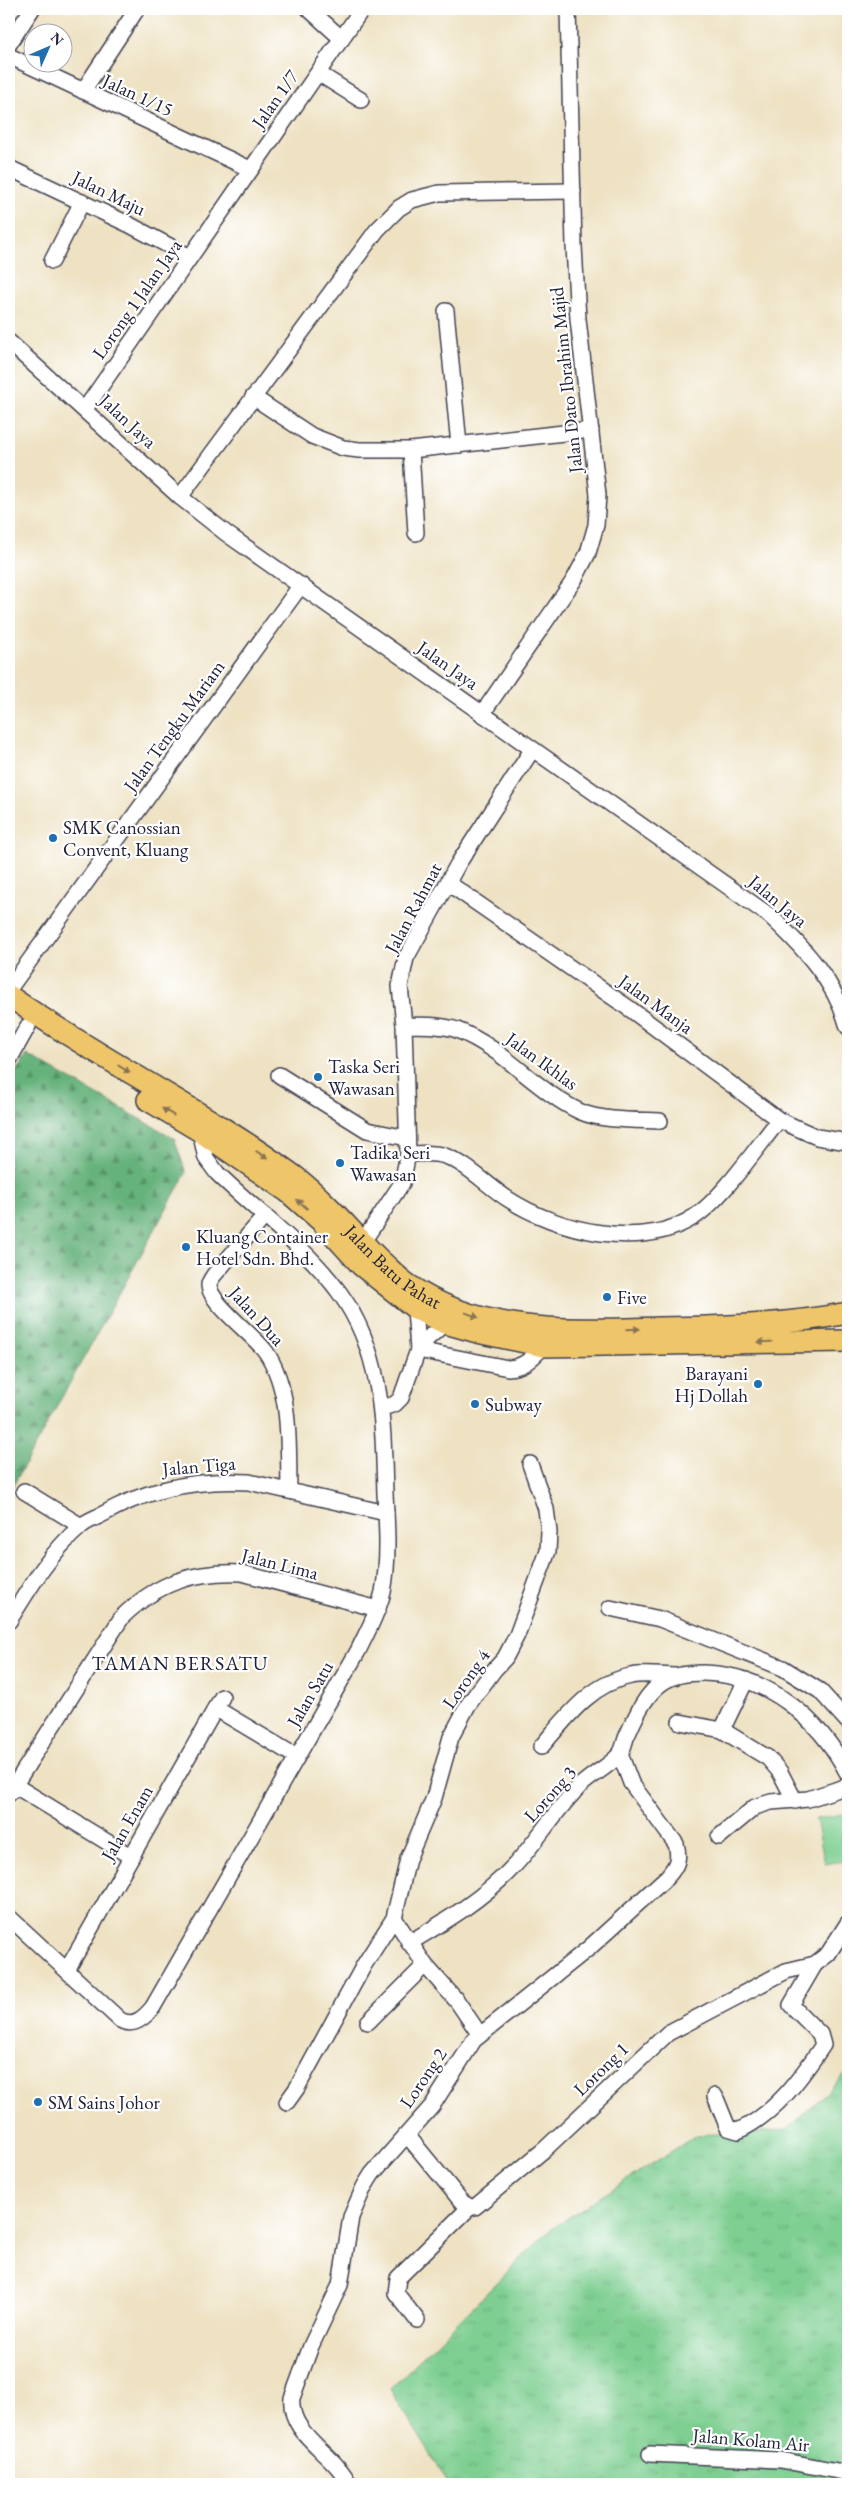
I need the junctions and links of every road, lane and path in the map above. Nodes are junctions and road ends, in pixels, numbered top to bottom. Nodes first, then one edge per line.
1 (32, 9) edge
2 (138, 9) edge
3 (309, 9) edge
4 (362, 9) edge
5 (568, 9) edge
6 (342, 39) junction
7 (9, 44) edge
8 (9, 56) edge
9 (318, 73) junction
10 (83, 91) junction
11 (361, 100) dead end
12 (9, 168) edge
13 (250, 169) junction
14 (573, 191) junction
15 (82, 202) junction
16 (222, 213) joint
17 (190, 257) junction
18 (52, 262) dead end
19 (446, 311) dead end
20 (9, 342) edge
21 (253, 397) junction
22 (85, 409) junction
23 (591, 430) junction
24 (459, 445) junction
25 (411, 450) junction
26 (180, 497) junction
27 (416, 533) dead end
28 (301, 585) junction
29 (482, 714) junction
30 (532, 750) junction
31 (448, 883) junction
32 (9, 989) edge
33 (9, 996) edge
34 (9, 1013) edge
35 (28, 1026) junction
36 (404, 1026) junction
37 (848, 1027) edge
38 (11, 1050) edge
39 (279, 1075) dead end
40 (779, 1120) junction
41 (660, 1121) dead end
42 (200, 1131) junction
43 (407, 1138) junction
44 (848, 1142) edge
45 (408, 1154) junction
46 (264, 1216) junction
47 (362, 1243) junction
48 (848, 1303) edge
49 (415, 1308) junction
50 (848, 1313) edge
51 (811, 1320) junction
52 (445, 1323) junction
53 (799, 1341) junction
54 (848, 1341) edge
55 (544, 1346) junction
56 (419, 1348) junction
57 (848, 1351) edge
58 (382, 1408) junction
59 (530, 1464) dead end
60 (289, 1490) junction
61 (24, 1491) dead end
62 (386, 1513) junction
63 (81, 1526) junction
64 (610, 1608) dead end
65 (378, 1609) junction
66 (9, 1621) edge
67 (676, 1676) junction
68 (746, 1680) junction
69 (680, 1722) dead end
70 (848, 1722) edge
71 (722, 1730) junction
72 (541, 1747) dead end
73 (620, 1754) junction
74 (297, 1757) junction
75 (848, 1774) edge
76 (848, 1786) edge
77 (11, 1789) edge
78 (795, 1801) junction
79 (719, 1837) dead end
80 (130, 1856) junction
81 (9, 1916) edge
82 (394, 1918) junction
83 (848, 1923) edge
84 (409, 1943) junction
85 (815, 1964) junction
86 (425, 1965) junction
87 (67, 1970) junction
88 (368, 2022) dead end
89 (480, 2035) junction
90 (715, 2096) dead end
91 (287, 2102) dead end
92 (407, 2135) junction
93 (470, 2207) junction
94 (417, 2320) dead end
95 (650, 2454) dead end
96 (848, 2473) edge
97 (349, 2484) edge

1 - 7 street
2 - 10 street
3 - 6 street
4 - 6 street, Jalan 1/7
5 - 14 street, Jalan Dato Ibrahim Majid
6 - 9 street, Jalan 1/7
8 - 10 street, Jalan 1/15
9 - 11 street
9 - 13 street, Jalan 1/7
10 - 13 street, Jalan 1/15
12 - 15 street, Jalan Maju
13 - 16 street, Jalan 1/7
14 - 21 street
14 - 23 street, Jalan Dato Ibrahim Majid
15 - 17 street, Jalan Maju
15 - 18 street
16 - 17 street, Lorong 1 Jalan Jaya
17 - 22 street, Lorong 1 Jalan Jaya
19 - 24 street
20 - 22 street, Jalan Jaya
21 - 25 street
21 - 26 street
22 - 26 street, Jalan Jaya
23 - 24 street
23 - 29 street, Jalan Dato Ibrahim Majid
24 - 25 street
25 - 27 street
26 - 28 street, Jalan Jaya
28 - 29 street, Jalan Jaya
28 - 32 street, Jalan Tengku Mariam
29 - 30 street, Jalan Jaya
30 - 31 street, Jalan Rahmat
30 - 37 street, Jalan Jaya
31 - 36 street, Jalan Rahmat
31 - 40 street, Jalan Manja
33 -> 47 highway, Jalan Batu Pahat
34 - 35 highway, Jalan Batu Pahat
35 - 38 street
42 -> 35 highway, Jalan Batu Pahat
36 - 41 street, Jalan Ikhlas
36 - 43 street, Jalan Rahmat
39 - 43 street
40 - 44 street, Jalan Manja
40 - 45 street
42 - 46 street, Jalan Satu
49 -> 42 highway, Jalan Batu Pahat
43 - 45 street, Jalan Rahmat
45 - 47 street, Jalan Rahmat
46 - 58 street, Jalan Satu
46 - 60 street, Jalan Dua
47 -> 51 highway, Jalan Batu Pahat
48 - 51 highway
49 - 52 highway, Jalan Batu Pahat
49 - 56 street
50 - 51 highway, Jalan Batu Pahat
52 - 55 highway, Jalan Batu Pahat
52 - 56 street
53 - 54 highway, Jalan Batu Pahat
53 -> 55 highway, Jalan Batu Pahat
53 - 57 highway
55 - 56 street
56 - 58 street
58 - 62 street, Jalan Satu
59 - 82 street, Lorong 4
60 - 62 street, Jalan Tiga
60 - 63 street, Jalan Tiga
61 - 63 street
62 - 65 street, Jalan Satu
63 - 66 street, Jalan Tiga
64 - 70 street
65 - 74 street, Jalan Satu
65 - 77 street, Jalan Lima
67 - 68 street, Lorong 3
67 - 72 street
67 - 73 street, Lorong 3
68 - 71 street
68 - 75 street, Lorong 3
69 - 71 street
71 - 78 street
73 - 84 street, Lorong 3
73 - 89 street, Lorong 2
74 - 80 street, Jalan Enam
74 - 87 street, Jalan Satu
76 - 78 street
77 - 80 street
78 - 79 street
80 - 87 street, Jalan Enam
81 - 87 street, Jalan Satu
82 - 84 street
82 - 91 street, Lorong 4
83 - 85 street
84 - 86 street
85 - 90 street
85 - 93 street, Lorong 1
86 - 88 street
86 - 89 street
89 - 92 street, Lorong 2
92 - 93 street
92 - 97 street, Lorong 2
93 - 94 street, Lorong 1
95 - 96 street, Jalan Kolam Air

